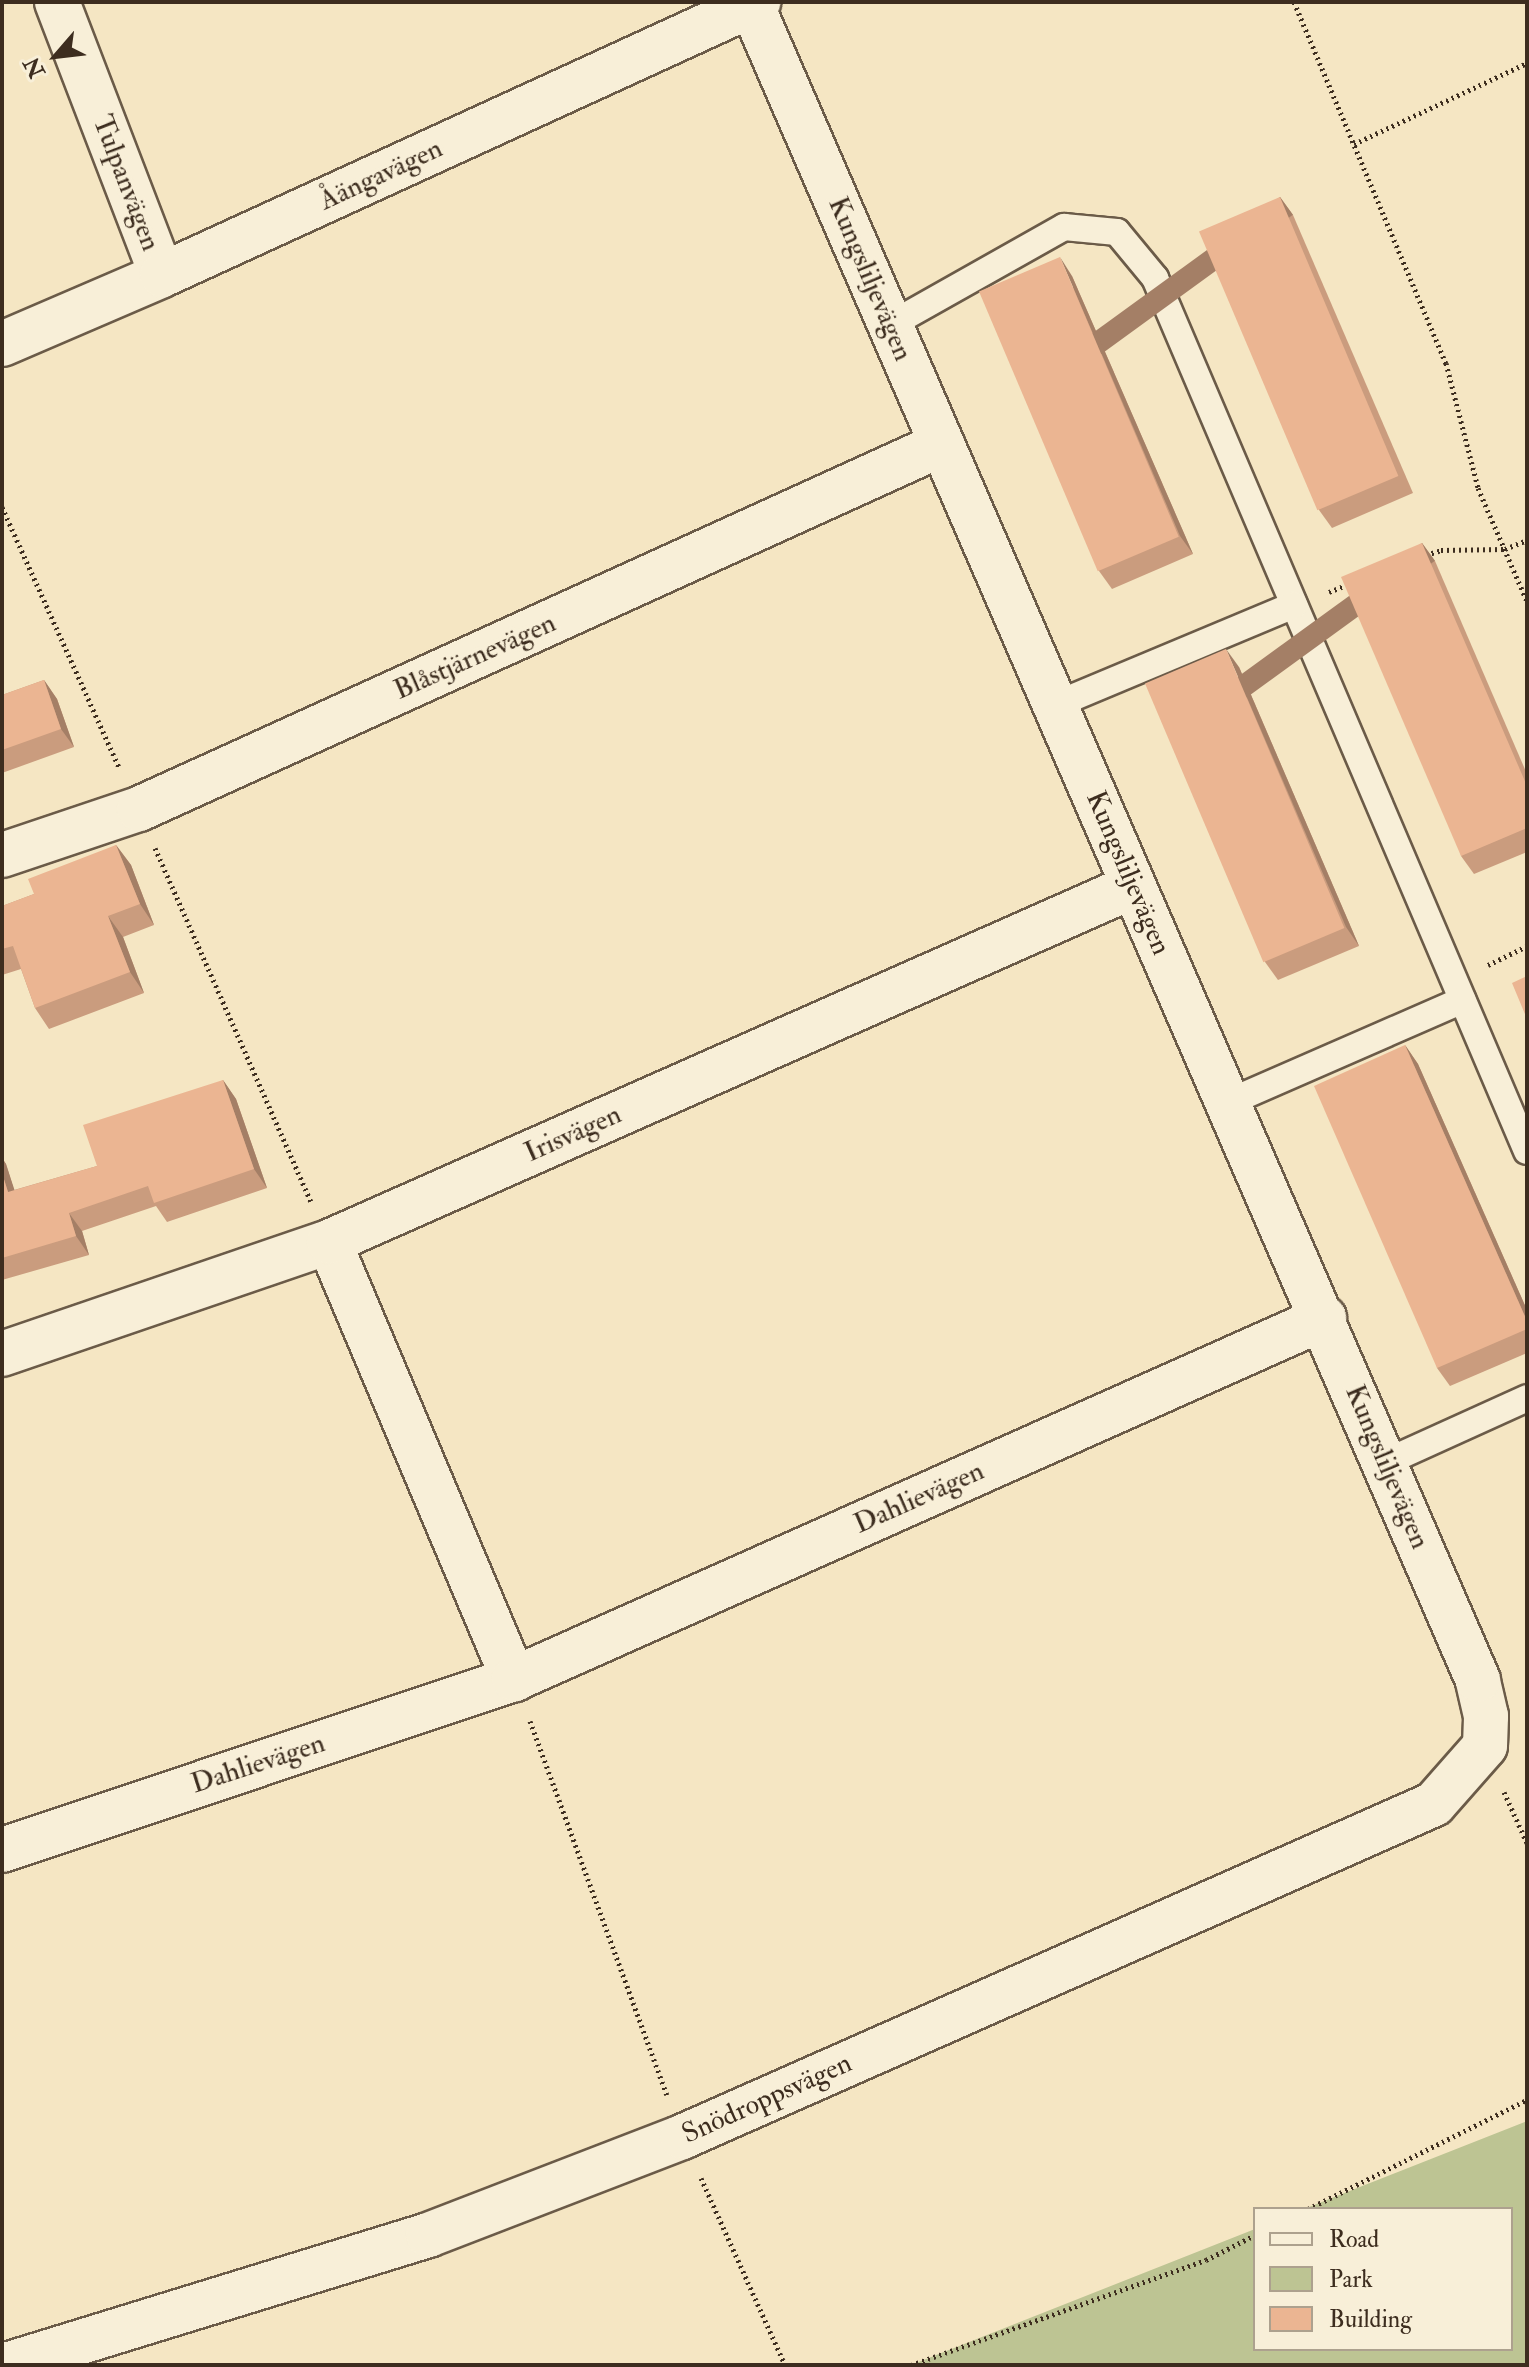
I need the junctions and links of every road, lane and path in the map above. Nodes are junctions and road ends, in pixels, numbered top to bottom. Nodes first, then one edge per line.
1 (57, 2) edge
2 (1294, 2) edge
3 (753, 3) edge
4 (1527, 63) edge
5 (1354, 144) junction
6 (162, 275) junction
7 (890, 325) junction
8 (2, 344) edge
9 (942, 444) junction
10 (2, 507) edge
11 (1527, 540) edge
12 (1505, 549) junction
13 (1411, 561) edge
14 (1353, 583) edge
15 (1527, 601) edge
16 (1294, 605) junction
17 (1055, 705) junction
18 (139, 809) junction
19 (2, 855) edge
20 (1133, 886) junction
21 (1463, 1000) junction
22 (1227, 1103) junction
23 (1527, 1151) edge
24 (329, 1242) junction
25 (1324, 1318) junction
26 (2, 1354) edge
27 (1527, 1398) edge
28 (1384, 1463) junction
29 (514, 1679) junction
30 (1485, 1746) joint
31 (2, 1850) edge
32 (1527, 2100) edge
33 (682, 2137) junction
34 (1312, 2207) edge
35 (1253, 2236) edge
36 (6, 2365) edge
37 (785, 2365) edge
38 (911, 2365) edge

1 - 6 street, Tulpanvägen
2 - 5 path
3 - 6 street, Åängavägen
3 - 7 street, Kungsliljevägen
4 - 5 path
5 - 12 path
6 - 8 street, Åängavägen
7 - 9 street, Kungsliljevägen
7 - 16 lane
9 - 17 street, Kungsliljevägen
9 - 18 street, Blåstjärnevägen
10 - 18 path
11 - 12 path
12 - 13 path
12 - 15 path
14 - 16 path
16 - 17 lane
16 - 21 lane
17 - 20 street, Kungsliljevägen
18 - 19 street, Blåstjärnevägen
18 - 24 path
20 - 22 street, Kungsliljevägen
20 - 24 street, Irisvägen
21 - 22 lane
21 - 23 lane
22 - 25 street, Kungsliljevägen
24 - 26 street, Irisvägen
24 - 29 street
25 - 28 street, Kungsliljevägen
25 - 29 street, Dahlievägen
27 - 28 lane
28 - 30 street, Kungsliljevägen
29 - 31 street, Dahlievägen
29 - 33 path
30 - 33 street, Snödroppsvägen
32 - 34 path
33 - 36 street, Snödroppsvägen
33 - 37 path
35 - 38 path

